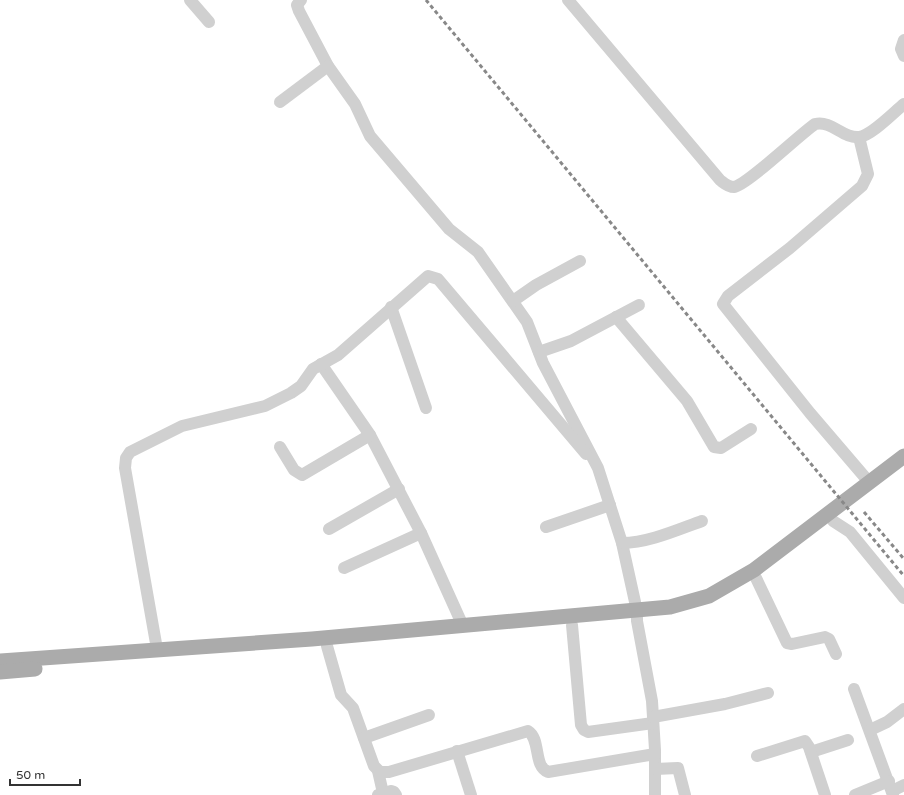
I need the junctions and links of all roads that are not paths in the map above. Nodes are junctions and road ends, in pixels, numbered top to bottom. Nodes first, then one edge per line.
1 (190, 0) edge
2 (300, 0) edge
3 (568, 0) edge
4 (209, 22) dead end
5 (904, 40) edge
6 (904, 56) edge
7 (328, 66) junction
8 (280, 102) dead end
9 (904, 104) edge
10 (859, 138) junction
11 (580, 261) dead end
12 (513, 301) junction
13 (639, 304) dead end
14 (391, 307) junction
15 (616, 317) junction
16 (539, 352) junction
17 (321, 364) junction
18 (426, 408) dead end
19 (751, 429) dead end
20 (370, 435) junction
21 (280, 447) dead end
22 (904, 456) edge
23 (904, 467) edge
24 (598, 468) junction
25 (869, 482) junction
26 (399, 489) junction
27 (610, 505) junction
28 (702, 521) dead end
29 (833, 521) junction
30 (546, 527) dead end
31 (329, 528) dead end
32 (421, 533) junction
33 (622, 543) junction
34 (344, 568) dead end
35 (756, 578) junction
36 (904, 598) edge
37 (637, 616) junction
38 (572, 625) junction
39 (463, 626) junction
40 (327, 646) junction
41 (157, 649) junction
42 (836, 654) dead end
43 (0, 661) edge
44 (0, 672) edge
45 (854, 689) dead end
46 (768, 693) dead end
47 (904, 709) edge
48 (429, 715) dead end
49 (653, 720) junction
50 (870, 730) junction
51 (364, 738) junction
52 (848, 740) dead end
53 (457, 751) junction
54 (811, 752) junction
55 (655, 754) junction
56 (756, 756) dead end
57 (655, 769) junction
58 (378, 771) junction
59 (904, 786) edge
60 (891, 789) edge
61 (380, 794) edge
62 (862, 794) edge
63 (396, 795) edge
64 (472, 795) edge
65 (655, 795) edge
66 (685, 795) edge
67 (824, 795) edge

1 - 4 street
2 - 7 street
3 - 10 street
5 - 6 street
7 - 8 street
7 - 12 street
9 - 10 street
10 - 25 street
11 - 12 street
12 - 16 street
13 - 15 street
14 - 17 street
14 - 18 street
14 - 24 street
15 - 16 street
15 - 19 street
16 - 24 street
17 - 20 street
17 - 41 street
20 - 21 street
20 - 26 street
22 - 25 main road
23 - 29 main road
24 - 27 street
25 - 37 main road
26 - 31 street
26 - 32 street
27 - 30 street
27 - 33 street
28 - 33 street
29 - 35 main road
29 - 36 street
32 - 34 street
32 - 39 street
33 - 37 street
35 - 37 main road
35 - 42 street
37 - 38 main road
37 - 39 main road
37 - 49 street
38 - 40 main road
38 - 49 street
39 - 41 main road
40 - 44 main road
40 - 51 street
41 - 43 main road
45 - 50 street
46 - 49 street
47 - 50 street
48 - 51 street
49 - 55 street
50 - 60 street
51 - 58 street
52 - 54 street
53 - 55 street
53 - 58 street
53 - 64 street
54 - 56 street
54 - 67 street
55 - 57 street
57 - 65 street
57 - 66 street
58 - 61 street
59 - 60 street
60 - 62 street
61 - 63 street

